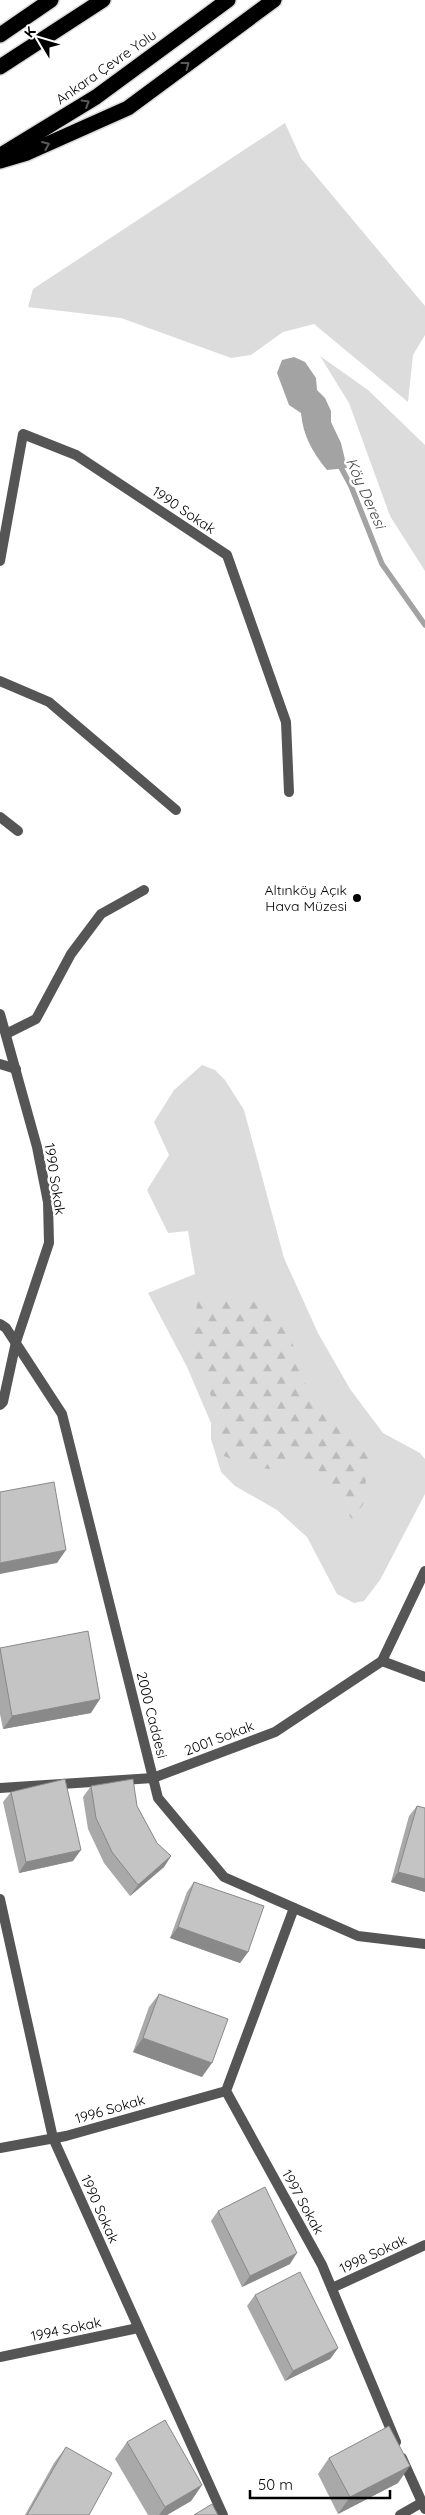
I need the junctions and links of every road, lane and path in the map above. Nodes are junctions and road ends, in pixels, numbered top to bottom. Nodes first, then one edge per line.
1 (51, 0) edge
2 (103, 0) edge
3 (228, 0) edge
4 (274, 0) edge
5 (0, 35) edge
6 (0, 67) edge
7 (0, 156) edge
8 (0, 161) edge
9 (0, 561) edge
10 (0, 681) edge
11 (289, 792) dead end
12 (176, 810) dead end
13 (0, 817) edge
14 (18, 831) dead end
15 (144, 890) dead end
16 (0, 1014) edge
17 (6, 1034) junction
18 (0, 1064) edge
19 (16, 1069) junction
20 (0, 1324) edge
21 (16, 1342) junction
22 (0, 1405) edge
23 (425, 1571) edge
24 (382, 1661) junction
25 (425, 1677) edge
26 (153, 1778) junction
27 (0, 1788) edge
28 (0, 1899) edge
29 (294, 1908) junction
30 (425, 1944) edge
31 (226, 2091) junction
32 (52, 2138) junction
33 (0, 2148) edge
34 (425, 2245) edge
35 (332, 2288) junction
36 (138, 2328) junction
37 (0, 2357) edge
38 (423, 2506) edge
39 (223, 2515) edge
40 (400, 2515) edge

1 - 5 highway
2 - 6 highway
7 -> 3 highway, Ankara Çevre Yolu
8 -> 4 highway
9 - 11 street, 1990 Sokak
10 - 12 street
13 - 14 street
15 - 17 street
16 - 17 street, 1990 Sokak
17 - 19 street, 1990 Sokak
18 - 19 street
19 - 21 street, 1990 Sokak
20 - 21 street, 2000 Caddesi
21 - 22 street, 1990 Sokak
21 - 26 street, 2000 Caddesi
23 - 24 street
24 - 25 street
24 - 26 street, 2001 Sokak
26 - 27 street, 2001 Sokak
26 - 29 street, 2000 Caddesi
28 - 32 street, 1990 Sokak
29 - 30 street, 2000 Caddesi
29 - 31 street
31 - 32 street, 1996 Sokak
31 - 35 street, 1997 Sokak
32 - 33 street, 1996 Sokak
32 - 36 street, 1990 Sokak
34 - 35 street, 1998 Sokak
35 - 38 street, 1997 Sokak
36 - 37 street, 1994 Sokak
36 - 39 street, 1990 Sokak
38 - 40 street

